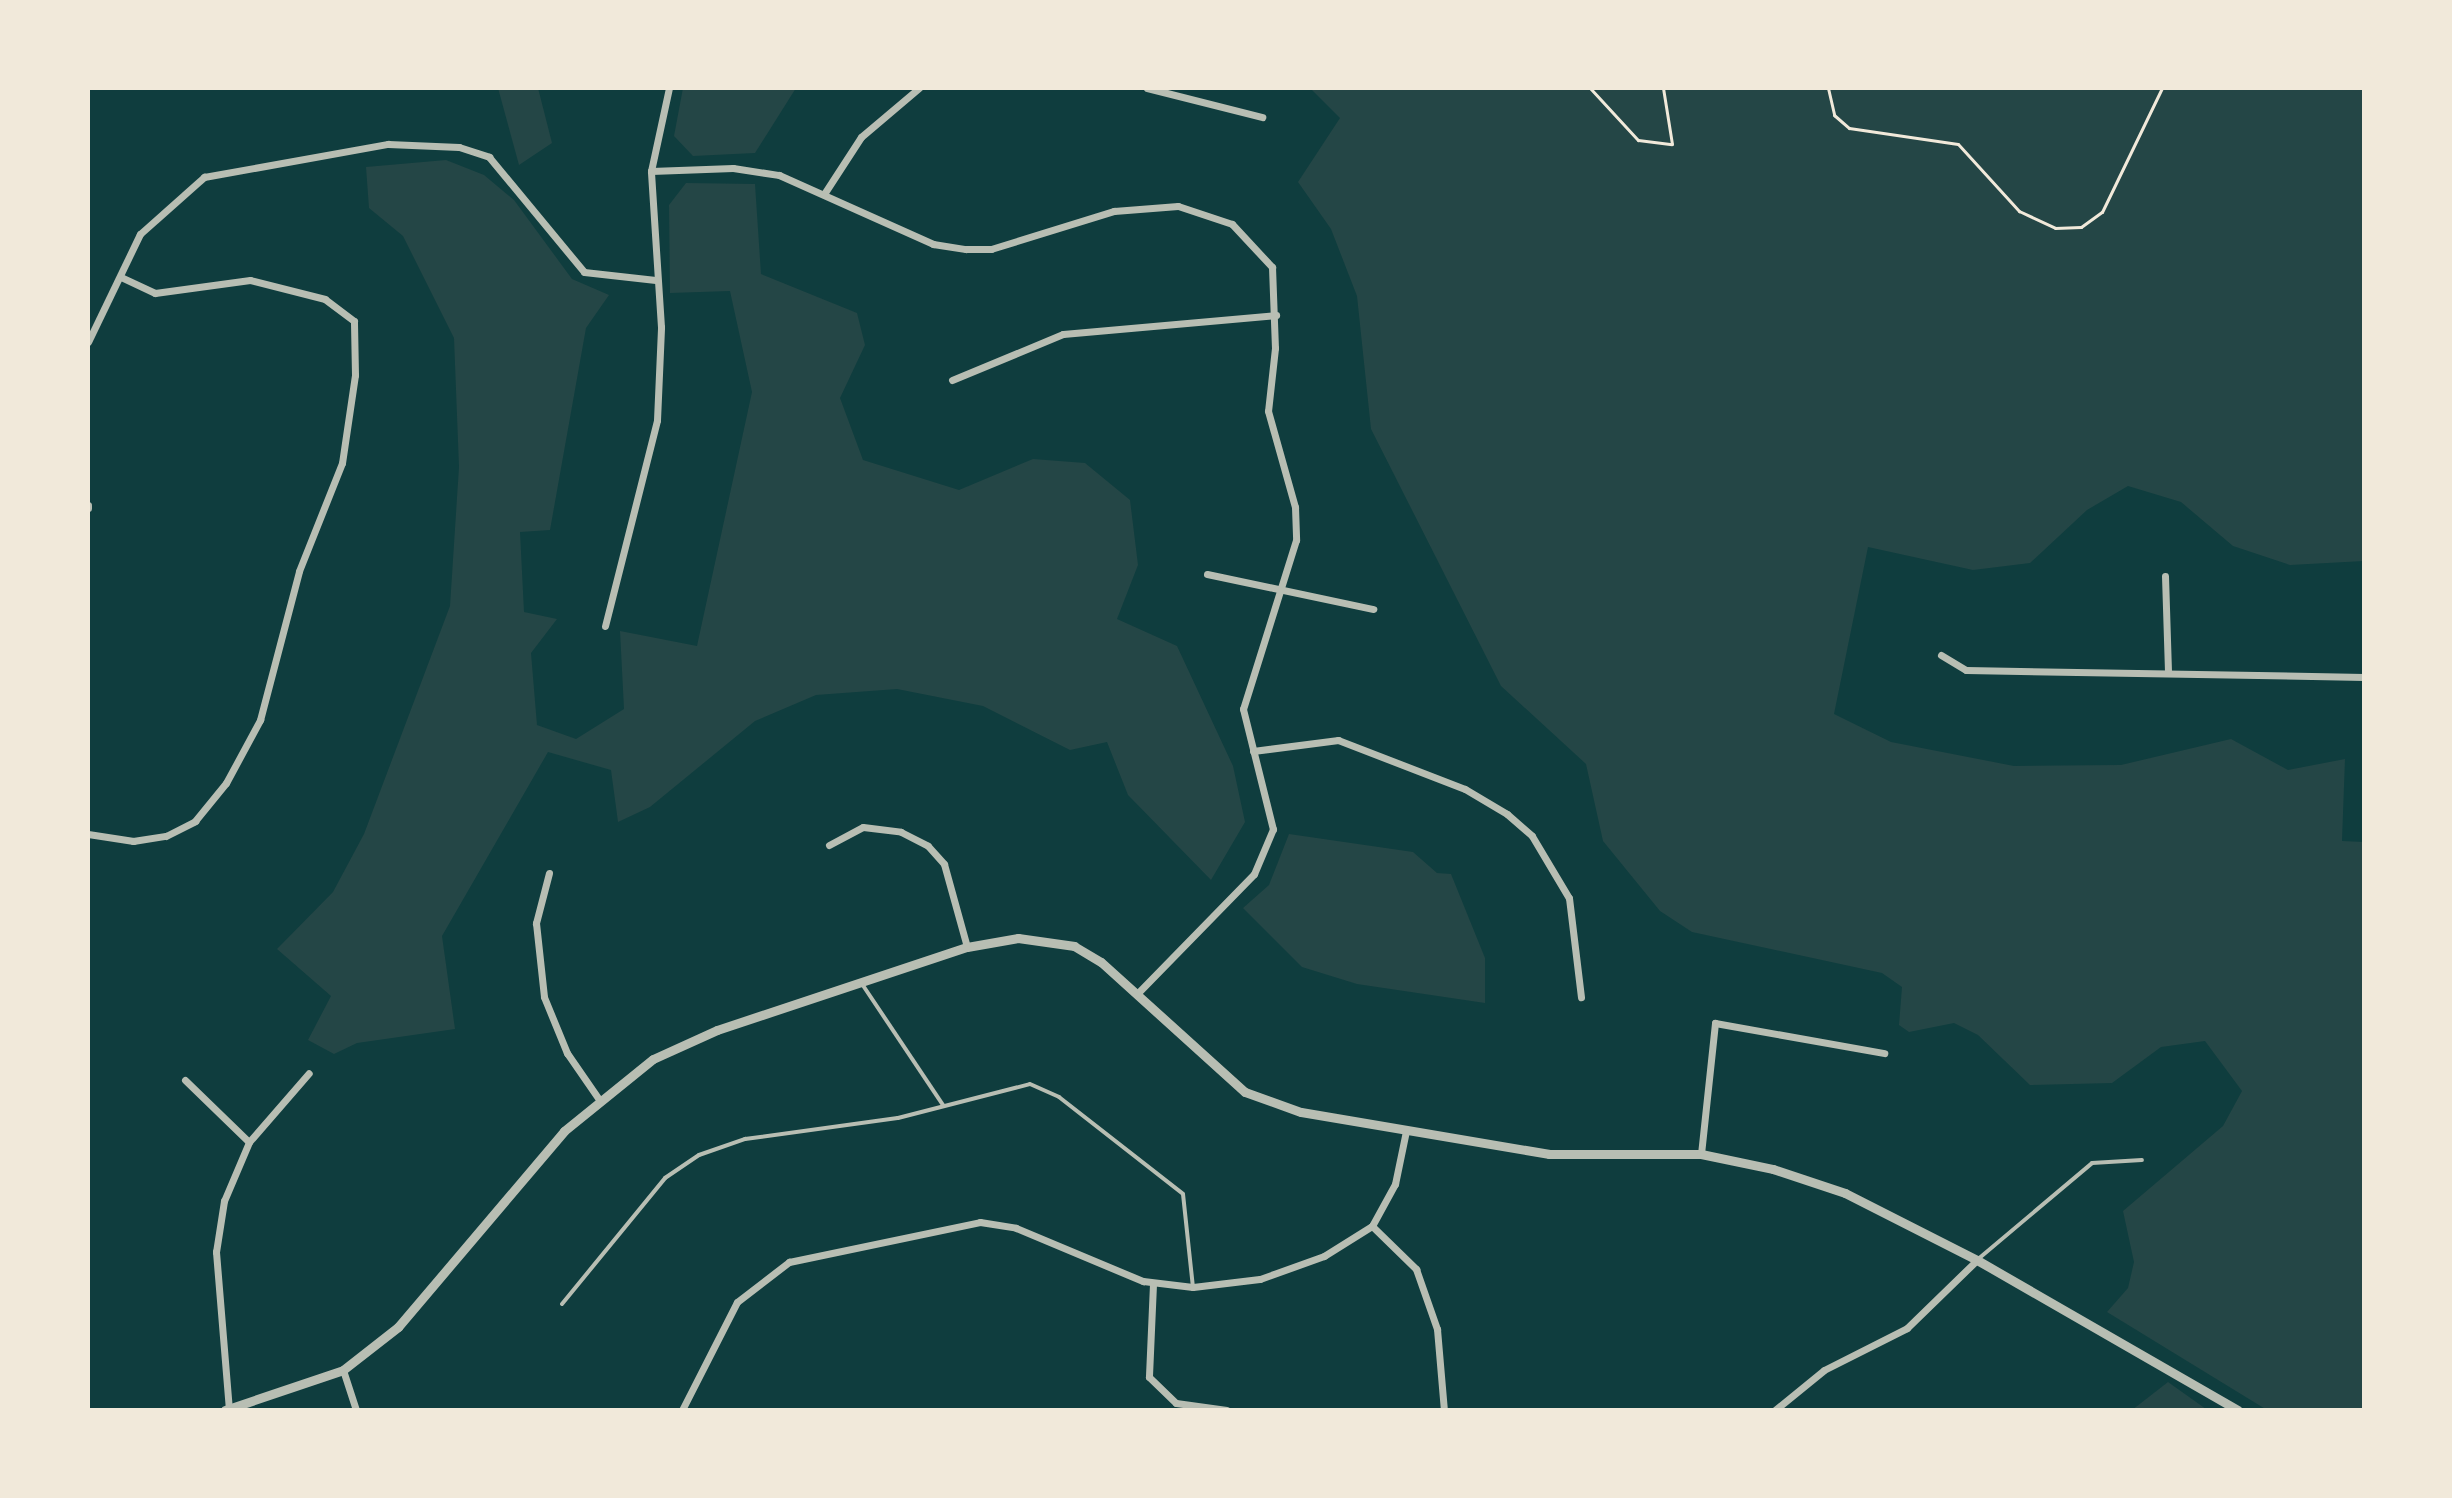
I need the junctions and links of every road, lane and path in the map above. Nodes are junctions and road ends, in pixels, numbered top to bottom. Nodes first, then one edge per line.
1 (669, 88) edge
2 (919, 88) edge
3 (1147, 88) edge
4 (1590, 88) edge
5 (1663, 88) edge
6 (1828, 88) edge
7 (2162, 88) edge
8 (1262, 117) dead end
9 (651, 171) junction
10 (824, 194) junction
11 (120, 277) junction
12 (656, 280) junction
13 (1276, 315) junction
14 (88, 342) edge
15 (952, 380) dead end
16 (1207, 574) dead end
17 (2165, 576) dead end
18 (1279, 588) junction
19 (1373, 609) dead end
20 (605, 626) dead end
21 (1941, 655) dead end
22 (2168, 673) junction
23 (2364, 677) edge
24 (1253, 751) junction
25 (88, 834) edge
26 (829, 845) dead end
27 (549, 873) dead end
28 (967, 947) junction
29 (861, 982) junction
30 (1138, 993) junction
31 (1581, 997) dead end
32 (1884, 1053) dead end
33 (309, 1073) dead end
34 (185, 1080) dead end
35 (598, 1098) junction
36 (943, 1105) junction
37 (1406, 1131) junction
38 (249, 1142) junction
39 (1701, 1154) junction
40 (2142, 1160) dead end
41 (1372, 1226) junction
42 (1977, 1260) junction
43 (1153, 1284) junction
44 (1193, 1287) junction
45 (562, 1304) dead end
46 (343, 1370) junction
47 (227, 1410) edge
48 (356, 1410) edge
49 (682, 1410) edge
50 (1227, 1410) edge
51 (1444, 1410) edge
52 (1775, 1410) edge
53 (2238, 1410) edge

1 - 9 street
2 - 10 street
3 - 8 street
4 - 5 path
6 - 7 path
9 - 10 street
9 - 12 street
10 - 13 street
11 - 12 street
11 - 14 street
11 - 25 street
12 - 20 street
13 - 15 street
13 - 18 street
16 - 18 street
17 - 22 street
18 - 19 street
18 - 24 street
21 - 22 street
22 - 23 street
24 - 30 street
24 - 31 street
26 - 28 street
27 - 35 street
28 - 29 street
28 - 30 street
29 - 35 street
29 - 36 lane
30 - 37 street
32 - 39 street
33 - 38 street
34 - 38 street
35 - 46 street
36 - 44 lane
36 - 45 lane
37 - 39 street
37 - 41 street
38 - 47 street
39 - 42 street
40 - 42 lane
41 - 44 street
41 - 51 street
42 - 52 street
42 - 53 street
43 - 44 street
43 - 49 street
43 - 50 street
46 - 47 street
46 - 48 street

